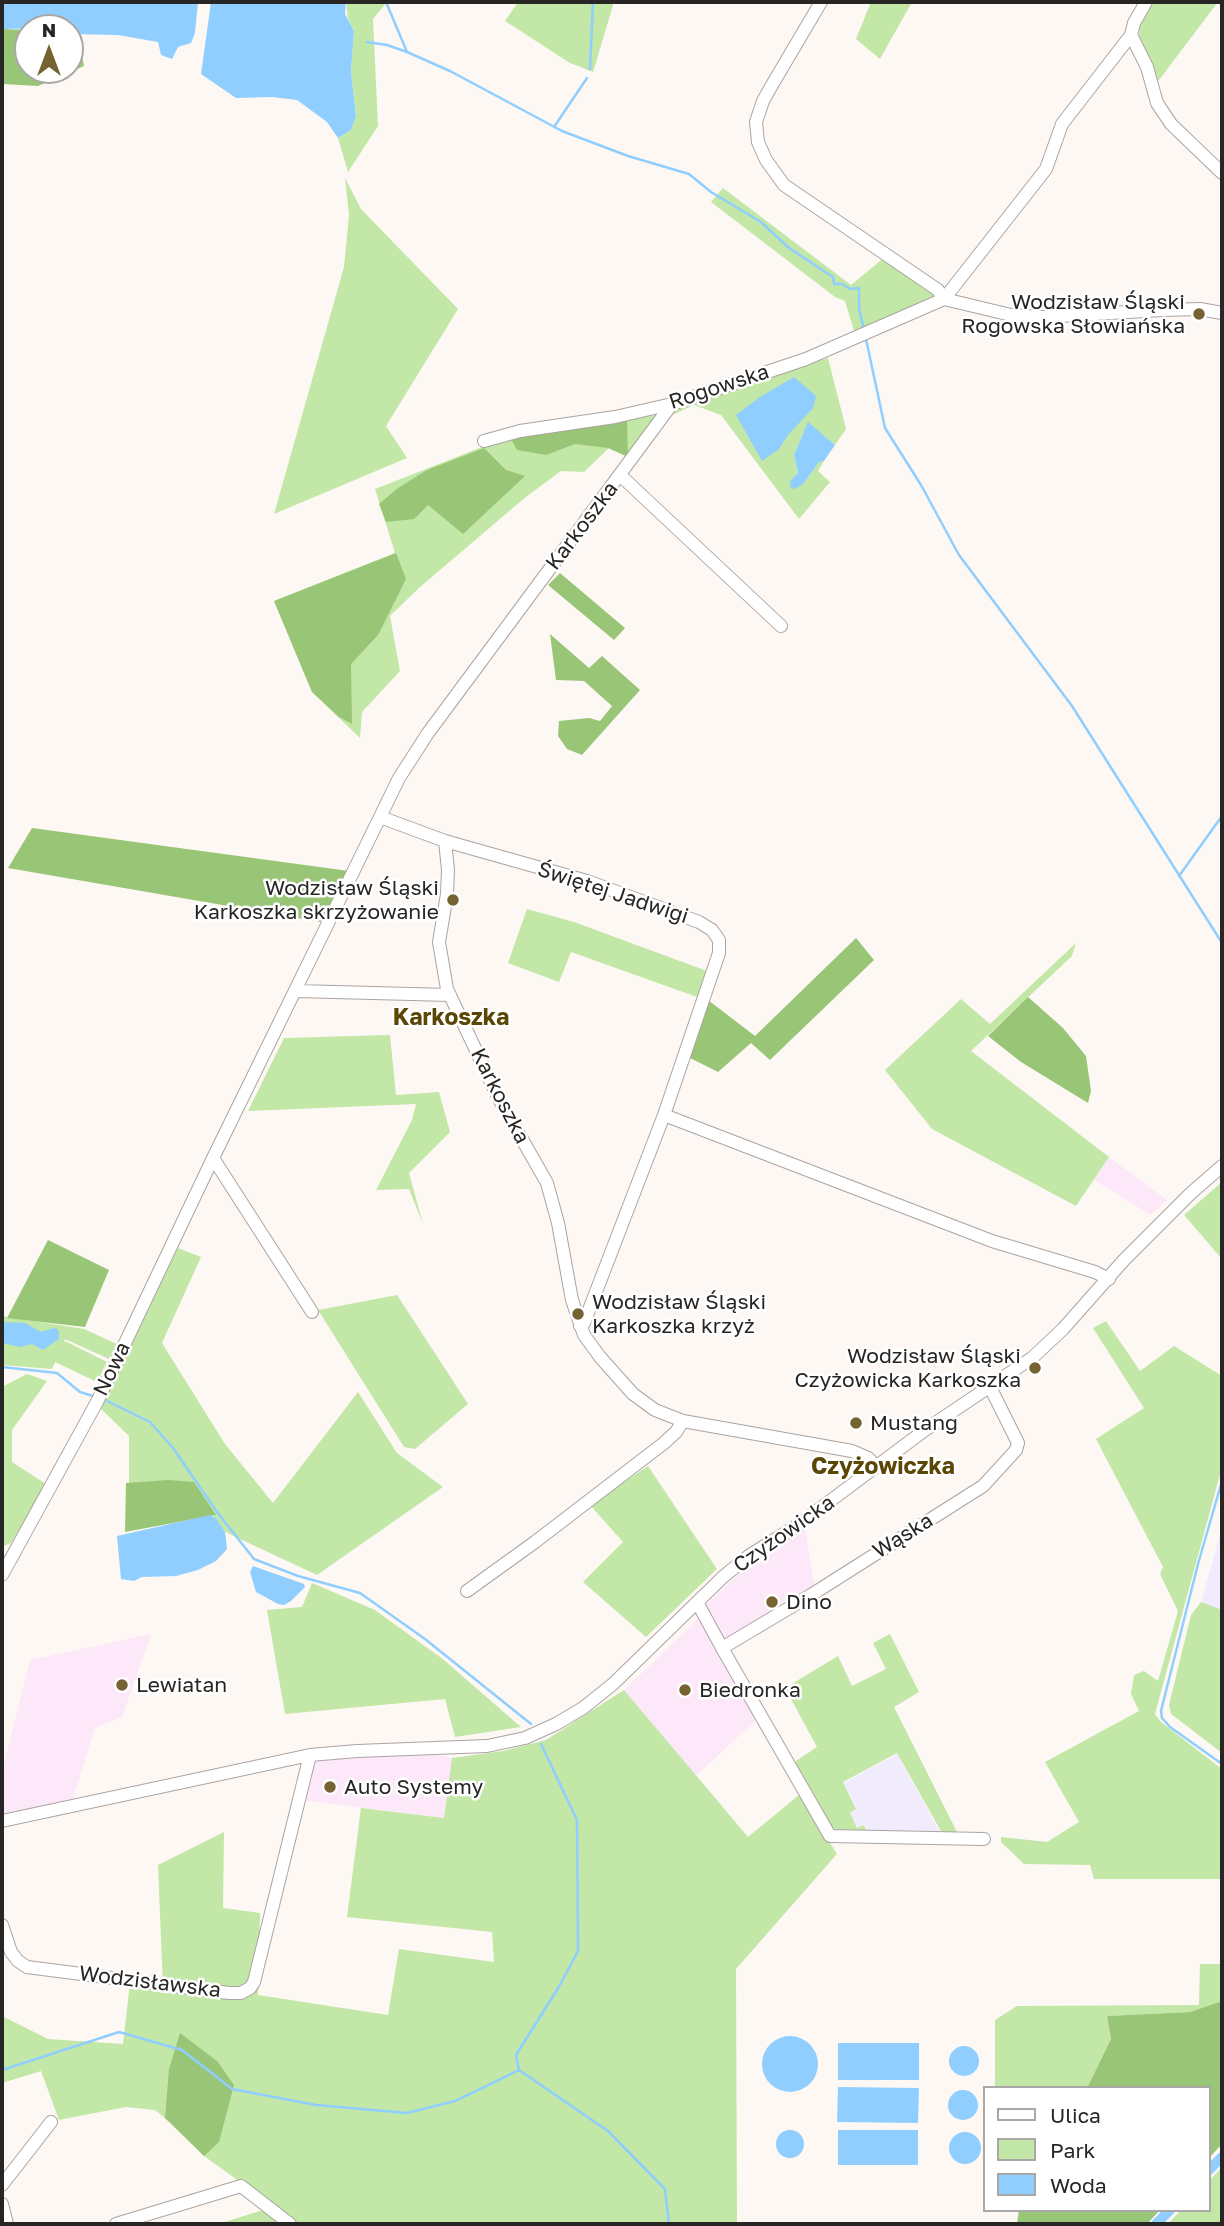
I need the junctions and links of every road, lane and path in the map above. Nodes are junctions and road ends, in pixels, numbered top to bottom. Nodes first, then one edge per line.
1 (821, 2) edge
2 (1146, 2) edge
3 (1132, 36) junction
4 (1222, 173) edge
5 (943, 299) junction
6 (1222, 313) edge
7 (671, 404) junction
8 (484, 441) dead end
9 (620, 475) junction
10 (781, 626) dead end
11 (380, 817) junction
12 (445, 842) junction
13 (296, 992) junction
14 (450, 995) junction
15 (664, 1115) junction
16 (213, 1158) junction
17 (1222, 1166) edge
18 (1109, 1279) junction
19 (312, 1312) dead end
20 (580, 1326) junction
21 (990, 1387) junction
22 (683, 1421) junction
23 (877, 1467) junction
24 (2, 1575) edge
25 (467, 1591) dead end
26 (697, 1602) junction
27 (722, 1648) junction
28 (310, 1755) junction
29 (2, 1821) edge
30 (984, 1839) dead end
31 (2, 1925) edge
32 (51, 2122) dead end
33 (2, 2185) edge
34 (2, 2204) edge
35 (7, 2224) edge
36 (116, 2224) edge
37 (290, 2224) edge

1 - 5 street
2 - 3 street, Rogowska
3 - 4 street
3 - 5 street, Rogowska
5 - 6 street
5 - 7 street, Rogowska
7 - 8 street, Rogowska
7 - 9 street, Karkoszka
9 - 10 street
9 - 11 street, Karkoszka
11 - 12 street
11 - 13 street, Nowa
12 - 14 street, Karkoszka
12 - 15 street, Świętej Jadwigi
13 - 14 street
13 - 16 street, Nowa
14 - 20 street, Karkoszka
15 - 18 street
15 - 20 street, Świętej Jadwigi
16 - 19 street
16 - 24 street, Nowa
17 - 18 street, Czyżowicka
18 - 21 street, Czyżowicka
20 - 22 street, Karkoszka
21 - 23 street, Czyżowicka
21 - 27 street, Wąska
22 - 23 street, Karkoszka
22 - 25 street
23 - 26 street, Czyżowicka
26 - 27 street
26 - 28 street, Czyżowicka
27 - 30 street
28 - 29 street
28 - 31 street, Wodzisławska
32 - 33 street
34 - 35 street
36 - 37 street

